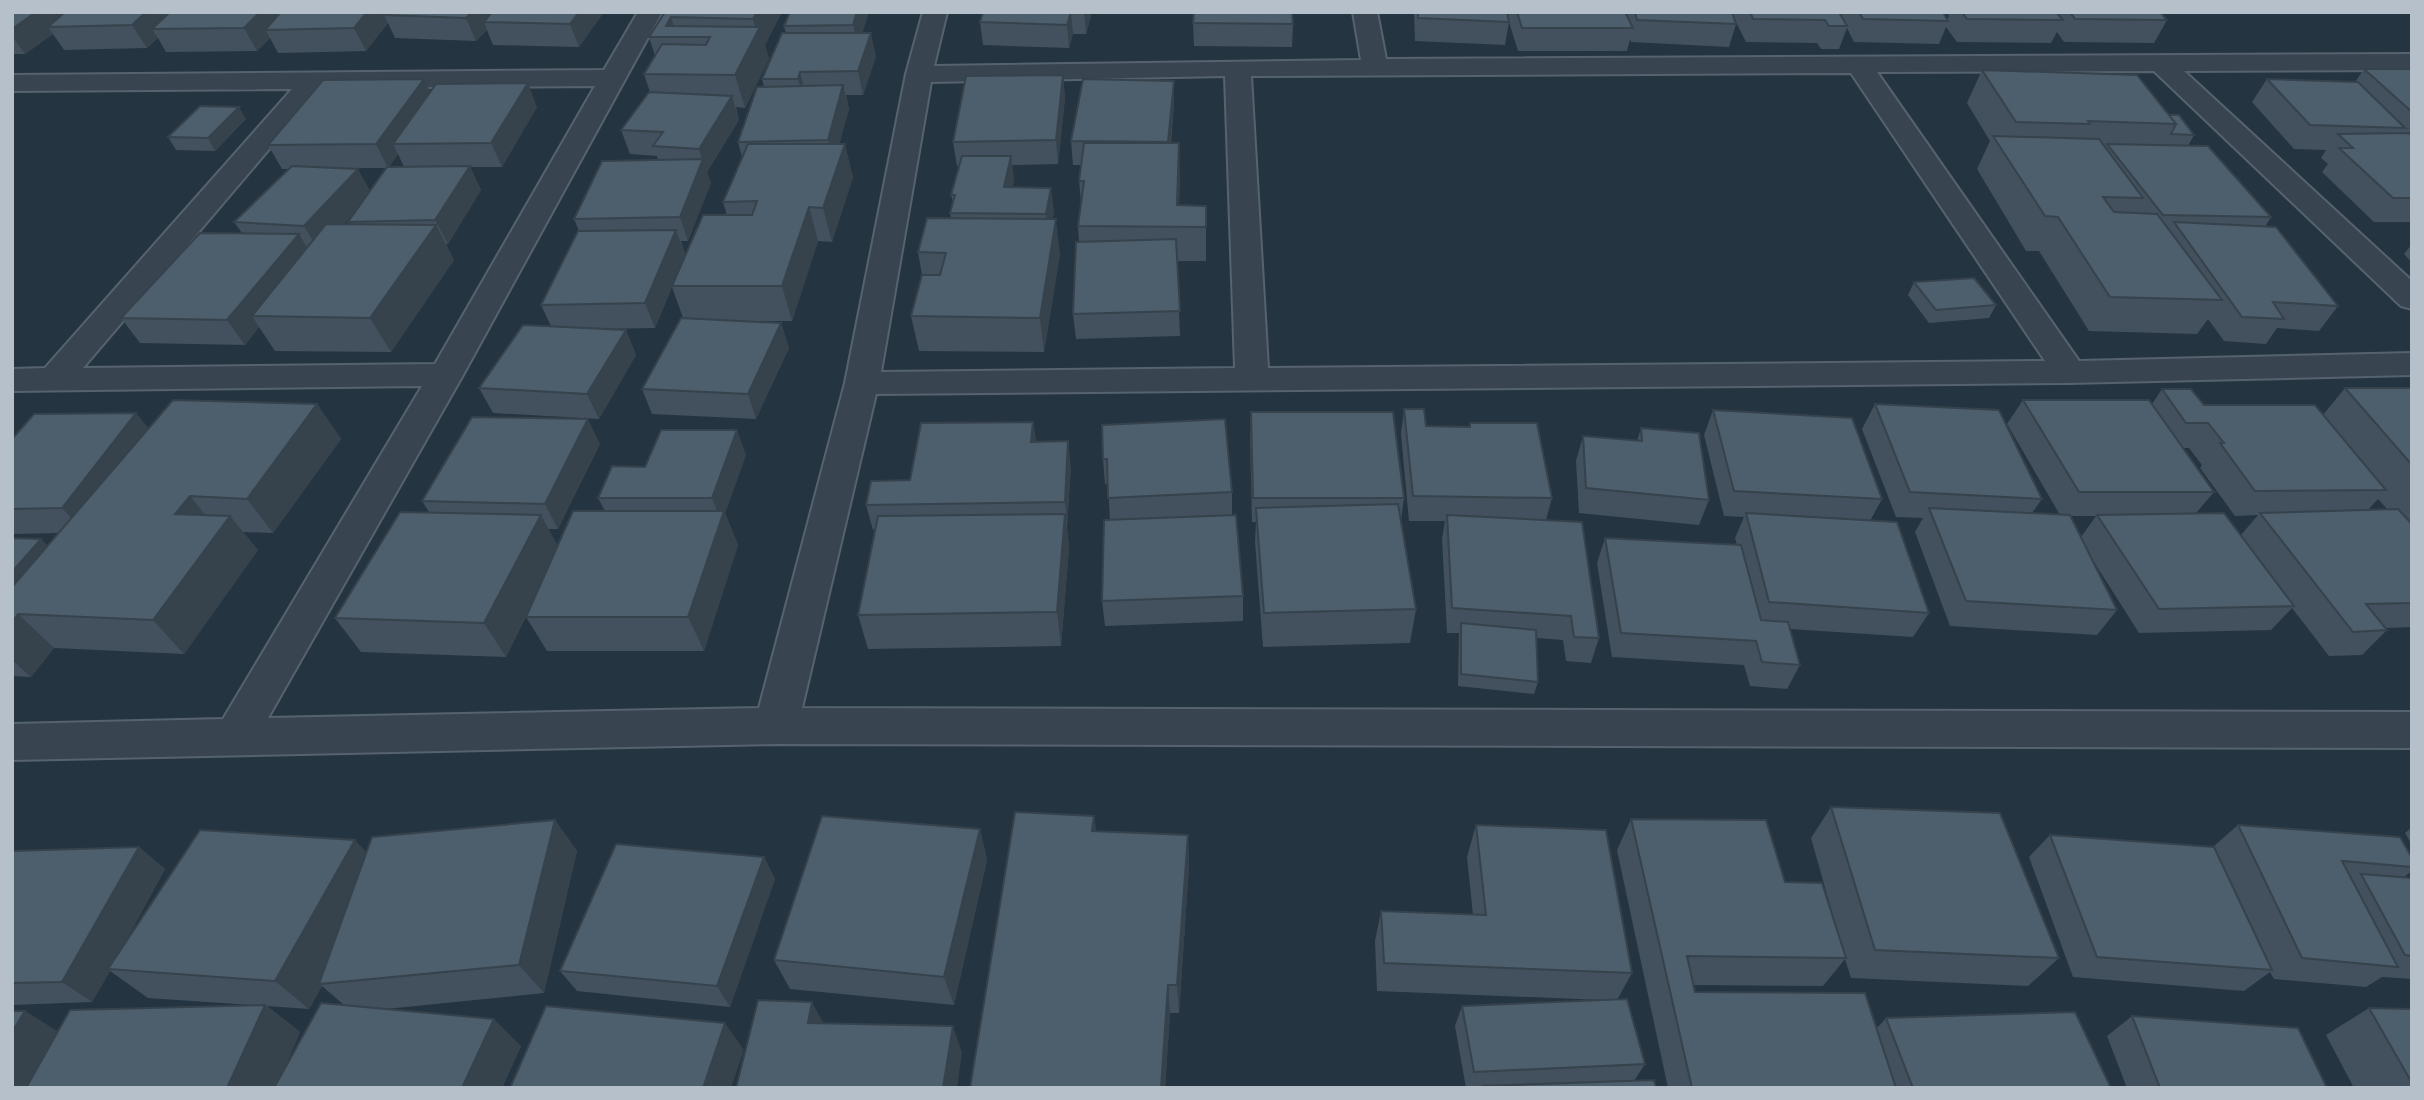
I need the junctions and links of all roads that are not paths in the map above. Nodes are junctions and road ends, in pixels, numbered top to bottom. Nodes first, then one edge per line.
1 (650, 12) edge
2 (935, 12) edge
3 (1365, 12) edge
4 (2412, 62) edge
5 (2161, 64) junction
6 (1860, 67) junction
7 (1238, 68) junction
8 (1375, 69) junction
9 (919, 74) junction
10 (613, 78) junction
11 (314, 80) junction
12 (15, 85) edge
13 (2412, 299) edge
14 (2412, 364) edge
15 (2069, 372) junction
16 (446, 375) junction
17 (55, 379) junction
18 (1252, 379) junction
19 (12, 380) edge
20 (862, 383) junction
21 (776, 726) junction
22 (2412, 730) edge
23 (234, 737) junction
24 (12, 741) edge

1 - 10 street
2 - 9 street
3 - 8 street
4 - 5 street
5 - 6 street
5 - 13 street
6 - 8 street
6 - 15 street
7 - 8 street
7 - 9 street
7 - 18 street
9 - 20 street
10 - 11 street
10 - 16 street
11 - 12 street
11 - 17 street
14 - 15 street
15 - 18 street
16 - 17 street
16 - 23 street
17 - 19 street
18 - 20 street
20 - 21 street
21 - 22 street
21 - 23 street
23 - 24 street

